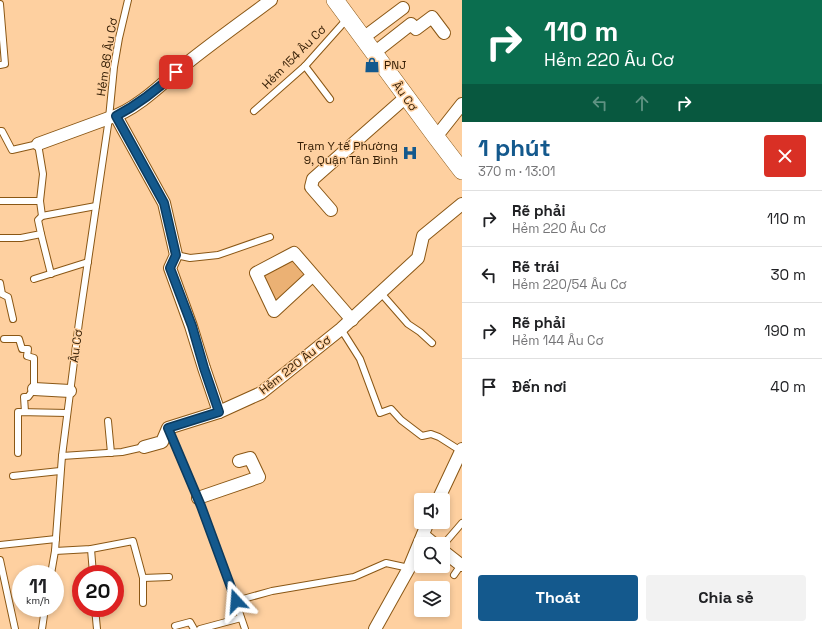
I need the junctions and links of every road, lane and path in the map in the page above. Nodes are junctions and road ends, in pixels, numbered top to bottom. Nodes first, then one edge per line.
1 (128, 0) edge
2 (271, 0) edge
3 (0, 4) edge
4 (342, 6) edge
5 (403, 8) dead end
6 (0, 16) edge
7 (444, 32) dead end
8 (363, 38) junction
9 (374, 53) junction
10 (0, 65) edge
11 (305, 66) junction
12 (406, 97) junction
13 (330, 99) dead end
14 (462, 104) edge
15 (254, 111) dead end
16 (113, 117) junction
17 (0, 132) edge
18 (436, 137) junction
19 (38, 144) junction
20 (462, 171) edge
21 (0, 201) edge
22 (40, 201) junction
23 (462, 204) edge
24 (96, 206) junction
25 (331, 210) dead end
26 (42, 216) junction
27 (40, 234) junction
28 (270, 237) dead end
29 (0, 238) edge
30 (176, 255) junction
31 (88, 262) junction
32 (50, 274) junction
33 (313, 275) junction
34 (34, 278) dead end
35 (0, 283) edge
36 (380, 292) junction
37 (13, 319) dead end
38 (352, 320) junction
39 (341, 329) junction
40 (4, 339) dead end
41 (432, 343) dead end
42 (34, 389) junction
43 (70, 391) junction
44 (25, 412) junction
45 (219, 412) junction
46 (67, 413) junction
47 (108, 421) dead end
48 (168, 428) junction
49 (144, 447) joint
50 (461, 450) edge
51 (18, 453) dead end
52 (111, 453) junction
53 (62, 456) junction
54 (239, 461) dead end
55 (60, 471) junction
56 (13, 476) dead end
57 (441, 493) edge
58 (198, 498) junction
59 (462, 523) edge
60 (425, 529) edge
61 (423, 535) junction
62 (425, 537) edge
63 (450, 537) edge
64 (56, 539) junction
65 (0, 545) edge
66 (91, 549) junction
67 (55, 551) junction
68 (0, 560) edge
69 (450, 560) edge
70 (53, 565) edge
71 (92, 565) edge
72 (409, 568) junction
73 (458, 570) dead end
74 (169, 577) dead end
75 (143, 578) junction
76 (236, 601) junction
77 (143, 603) dead end
78 (44, 617) edge
79 (96, 617) edge
80 (241, 618) junction
81 (175, 626) dead end
82 (15, 629) edge
83 (42, 629) edge
84 (97, 629) edge
85 (194, 629) edge
86 (200, 629) edge
87 (244, 629) edge
88 (375, 629) edge

1 - 16 lane, Hẻm 86 Âu Cơ
2 - 16 street
3 - 6 lane
4 - 8 main road, Âu Cơ
4 - 11 lane, Hẻm 154 Âu Cơ
5 - 8 street
6 - 10 lane
7 - 9 street
8 - 9 main road, Âu Cơ
9 - 12 main road, Âu Cơ
11 - 13 lane
11 - 15 lane, Hẻm 154 Âu Cơ
12 - 18 main road, Âu Cơ
12 - 25 street
14 - 18 street
16 - 19 street
16 - 24 lane, Âu Cơ
16 - 30 street
17 - 19 lane
18 - 20 main road, Âu Cơ
19 - 22 lane
21 - 22 lane
22 - 26 lane
23 - 36 street, Hẻm 220 Âu Cơ
24 - 26 lane
24 - 31 lane, Âu Cơ
26 - 27 lane
27 - 29 lane
27 - 32 lane
28 - 30 lane
30 - 45 street
31 - 32 lane
31 - 43 lane, Âu Cơ
32 - 34 lane
33 - 33 street
33 - 38 street
35 - 37 lane
36 - 38 street, Hẻm 220 Âu Cơ
36 - 41 lane
38 - 39 street, Hẻm 220 Âu Cơ
39 - 45 street, Hẻm 220 Âu Cơ
39 - 50 lane
40 - 42 lane
42 - 43 street
42 - 44 lane
43 - 46 lane, Âu Cơ
44 - 46 lane
44 - 51 lane
45 - 48 street, Hẻm 220 Âu Cơ
46 - 53 lane, Âu Cơ
47 - 52 lane
48 - 49 street
48 - 58 lane
49 - 52 lane
50 - 57 street
52 - 53 lane
53 - 55 lane, Âu Cơ
54 - 58 street
55 - 56 lane
55 - 64 lane, Âu Cơ
58 - 76 lane
59 - 63 lane
60 - 61 street
61 - 62 street
61 - 72 street
64 - 65 lane
64 - 67 lane, Âu Cơ
66 - 67 lane
66 - 71 lane
66 - 75 lane
67 - 70 lane, Âu Cơ
68 - 82 lane
69 - 73 street
72 - 76 lane
72 - 88 street
74 - 75 lane
75 - 77 lane
76 - 80 lane
78 - 83 lane
79 - 84 lane
80 - 86 lane
80 - 87 lane
81 - 85 lane

